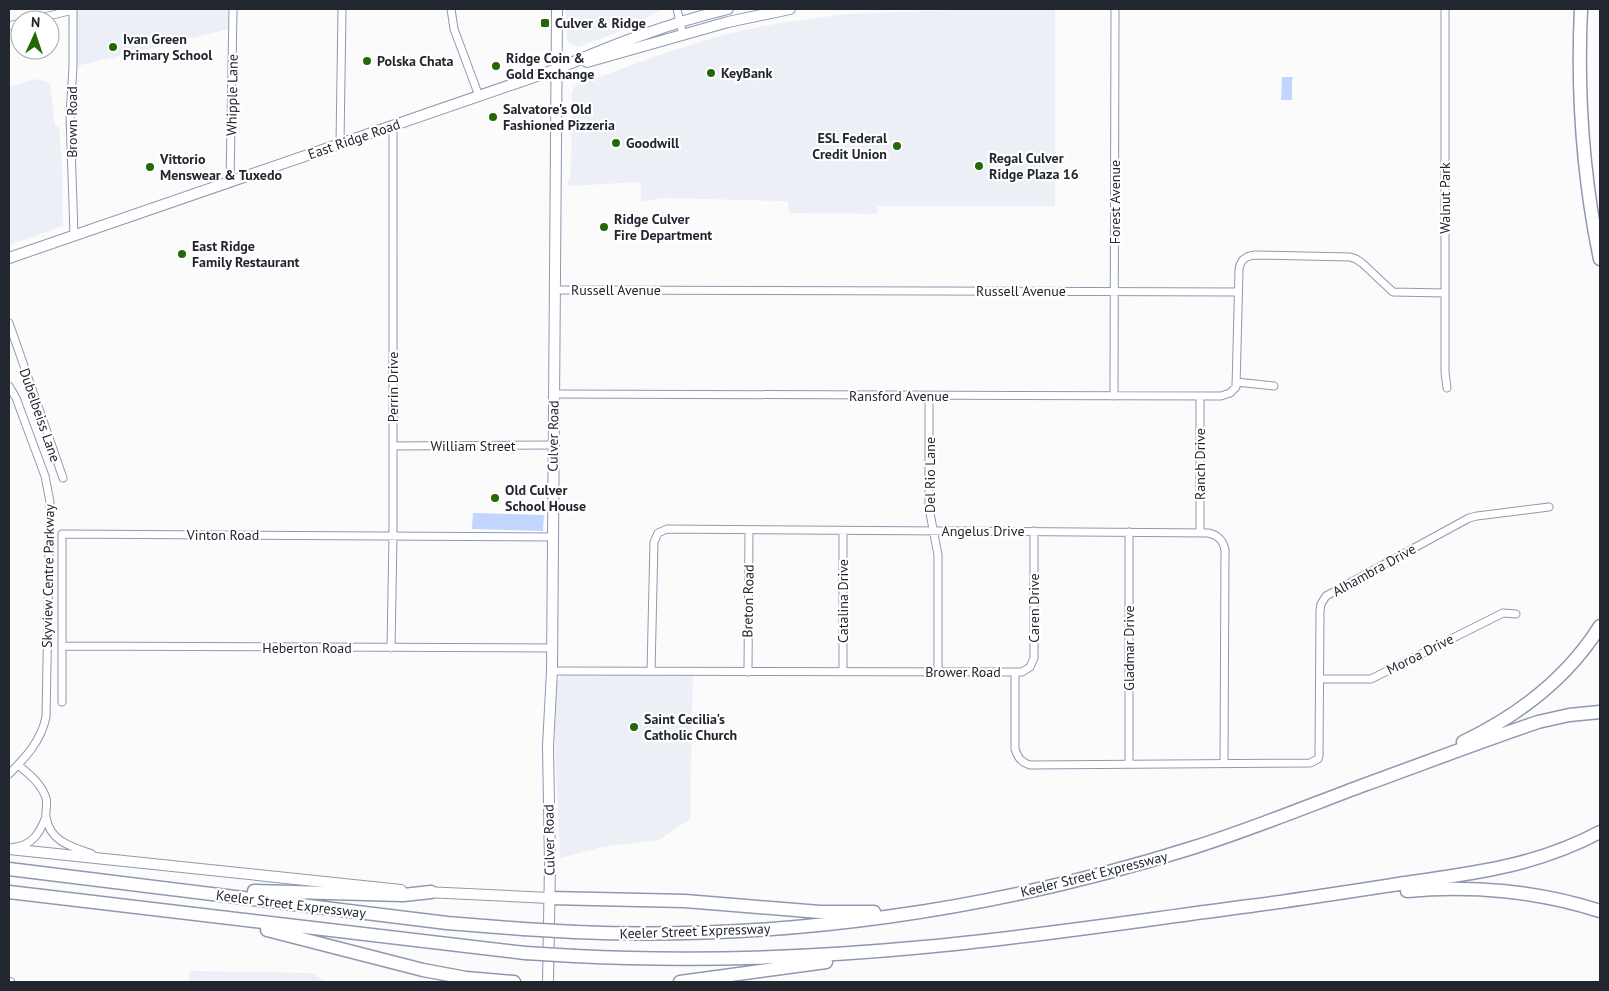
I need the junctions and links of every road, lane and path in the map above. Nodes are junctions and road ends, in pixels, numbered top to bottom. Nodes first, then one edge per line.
1 (73, 9) edge
2 (233, 9) edge
3 (342, 9) edge
4 (451, 9) edge
5 (557, 9) edge
6 (678, 9) edge
7 (728, 9) edge
8 (790, 9) edge
9 (1116, 9) edge
10 (1445, 9) edge
11 (1581, 9) edge
12 (60, 12) edge
13 (680, 22) junction
14 (683, 35) junction
15 (557, 69) junction
16 (479, 96) junction
17 (393, 126) junction
18 (340, 144) junction
19 (230, 182) junction
20 (74, 235) junction
21 (9, 258) edge
22 (1600, 259) edge
23 (554, 290) junction
24 (1115, 291) junction
25 (1238, 292) junction
26 (1445, 293) junction
27 (9, 323) edge
28 (1236, 382) junction
29 (9, 386) edge
30 (1274, 386) dead end
31 (1447, 388) dead end
32 (554, 394) junction
33 (929, 396) junction
34 (1114, 396) junction
35 (1200, 397) junction
36 (553, 445) junction
37 (393, 446) junction
38 (63, 478) dead end
39 (1549, 508) dead end
40 (749, 530) junction
41 (843, 531) junction
42 (933, 531) junction
43 (1034, 531) junction
44 (1129, 532) junction
45 (1200, 532) junction
46 (393, 536) junction
47 (552, 537) junction
48 (1516, 614) dead end
49 (1600, 626) edge
50 (62, 646) junction
51 (391, 648) junction
52 (552, 648) junction
53 (552, 671) junction
54 (651, 671) junction
55 (748, 672) junction
56 (843, 672) junction
57 (938, 672) junction
58 (1015, 673) junction
59 (1320, 679) junction
60 (62, 702) dead end
61 (1600, 712) edge
62 (1318, 759) joint
63 (1224, 763) junction
64 (1128, 764) junction
65 (18, 765) junction
66 (9, 774) edge
67 (1364, 785) junction
68 (46, 816) junction
69 (1600, 832) edge
70 (9, 848) edge
71 (102, 858) junction
72 (9, 869) edge
73 (132, 884) junction
74 (9, 892) edge
75 (431, 892) junction
76 (549, 898) junction
77 (1287, 901) junction
78 (968, 903) junction
79 (1600, 911) edge
80 (189, 913) junction
81 (934, 946) junction
82 (514, 982) edge
83 (548, 982) edge
84 (680, 982) edge

1 - 12 street
1 - 20 street, Brown Road
2 - 19 street, Whipple Lane
3 - 18 street
4 - 16 street
5 - 15 main road, Culver Road
6 - 13 street
7 - 13 main road, East Ridge Road
8 - 14 main road, East Ridge Road
9 - 24 street, Forest Avenue
10 - 26 street, Walnut Park
11 - 22 highway
13 - 14 street
13 - 15 main road, East Ridge Road
14 - 15 main road, East Ridge Road
15 - 16 main road, East Ridge Road
15 - 23 main road, Culver Road
16 - 17 main road, East Ridge Road
17 - 18 main road, East Ridge Road
17 - 37 street, Perrin Drive
18 - 19 main road, East Ridge Road
19 - 20 main road, East Ridge Road
20 - 21 main road, East Ridge Road
23 - 24 street, Russell Avenue
23 - 32 main road, Culver Road
24 - 25 street, Russell Avenue
24 - 34 street, Forest Avenue
25 - 26 street
25 - 28 street
26 - 31 street, Walnut Park
27 - 38 street, Dubelbeiss Lane
28 - 30 street
28 - 35 street, Ransford Avenue
29 - 65 street, Skyview Centre Parkway
32 - 33 street, Ransford Avenue
32 - 36 main road, Culver Road
33 - 34 street, Ransford Avenue
33 - 42 street, Del Rio Lane
34 - 35 street, Ransford Avenue
35 - 45 street, Ranch Drive
36 - 37 street, William Street
36 - 47 main road, Culver Road
37 - 46 street, Perrin Drive
39 - 59 street, Alhambra Drive
40 - 41 street, Angelus Drive
40 - 54 street, Angelus Drive
40 - 55 street, Breton Road
41 - 42 street, Angelus Drive
41 - 56 street, Catalina Drive
42 - 43 street, Angelus Drive
42 - 57 street, Del Rio Lane
43 - 44 street, Angelus Drive
43 - 58 street, Caren Drive
44 - 45 street, Angelus Drive
44 - 64 street, Gladmar Drive
45 - 63 street, Angelus Drive
46 - 47 street, Vinton Road
46 - 50 street, Vinton Road
46 - 51 street, Perrin Drive
47 - 52 main road, Culver Road
48 - 59 street, Moroa Drive
49 - 67 highway
50 - 51 street, Heberton Road
50 - 60 street, Vinton Road
51 - 52 street, Heberton Road
52 - 53 main road, Culver Road
53 - 54 street, Brower Road
53 - 76 main road, Culver Road
54 - 55 street, Brower Road
55 - 56 street, Brower Road
56 - 57 street, Brower Road
57 - 58 street, Brower Road
58 - 64 street, Brower Road
59 - 62 street, Alhambra Drive
61 - 67 highway
62 - 63 street, Brower Road
63 - 64 street, Brower Road
65 - 66 street, Skyview Centre Parkway
65 - 68 street
67 - 78 highway, Keeler Street Expressway
68 - 70 street
68 - 71 street
69 - 77 highway
70 - 71 main road
71 - 75 main road
72 - 73 highway, Keeler Street Expressway
73 - 75 highway
73 - 78 highway, Keeler Street Expressway, bridge
74 - 80 highway, Keeler Street Expressway
75 - 76 main road
76 - 78 highway
76 - 83 main road, Culver Road
77 - 79 highway
77 - 81 highway, Keeler Street Expressway
80 - 81 highway, Keeler Street Expressway, bridge
80 - 82 highway
81 - 84 highway

